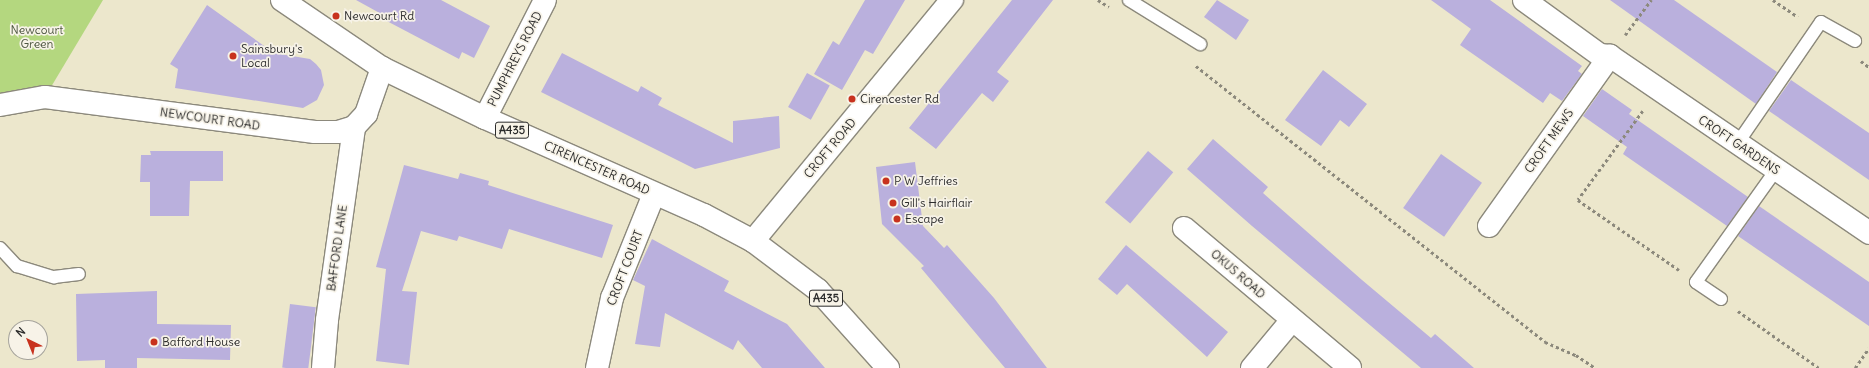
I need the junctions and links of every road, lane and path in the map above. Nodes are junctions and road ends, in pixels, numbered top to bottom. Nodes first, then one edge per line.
1 (282, 0) edge
2 (545, 0) edge
3 (952, 0) edge
4 (1098, 0) edge
5 (1129, 0) edge
6 (1524, 0) edge
7 (1541, 0) edge
8 (1651, 0) edge
9 (1773, 0) edge
10 (1111, 8) dead end
11 (1821, 22) junction
12 (1855, 41) dead end
13 (1200, 44) dead end
14 (1610, 56) junction
15 (1195, 64) dead end
16 (382, 68) junction
17 (1658, 90) junction
18 (0, 105) edge
19 (485, 118) junction
20 (354, 127) junction
21 (1737, 144) junction
22 (1776, 170) junction
23 (654, 194) junction
24 (1489, 226) dead end
25 (1184, 228) dead end
26 (1869, 233) edge
27 (753, 241) junction
28 (0, 248) edge
29 (79, 274) dead end
30 (1696, 282) junction
31 (1721, 299) joint
32 (1292, 320) junction
33 (1869, 348) edge
34 (323, 368) edge
35 (597, 368) edge
36 (888, 368) edge
37 (1252, 368) edge
38 (1350, 368) edge
39 (1595, 368) edge
40 (1819, 368) edge
41 (1855, 368) edge

1 - 16 street, CIRENCESTER ROAD / A435
2 - 19 street, PUMPHREYS ROAD
3 - 27 street, CROFT ROAD
4 - 10 path
5 - 13 lane
6 - 14 street
7 - 14 street
8 - 14 path
9 - 11 path
11 - 12 lane
11 - 21 lane
14 - 17 street, CROFT GARDENS
14 - 24 street, CROFT MEWS
15 - 39 path
16 - 19 street, CIRENCESTER ROAD / A435
16 - 20 street
17 - 21 street, CROFT GARDENS
17 - 30 path
18 - 20 street, NEWCOURT ROAD
19 - 23 street, CIRENCESTER ROAD / A435
20 - 34 street, BAFFORD LANE
21 - 22 street, CROFT GARDENS
22 - 26 street, CROFT GARDENS
22 - 30 lane
23 - 27 street, CIRENCESTER ROAD / A435
23 - 35 street, CROFT COURT
25 - 32 street, OKUS ROAD
27 - 36 street, CIRENCESTER ROAD / A435
28 - 29 lane
30 - 31 lane
31 - 40 path
32 - 37 street
32 - 38 street, OKUS ROAD
33 - 41 path

